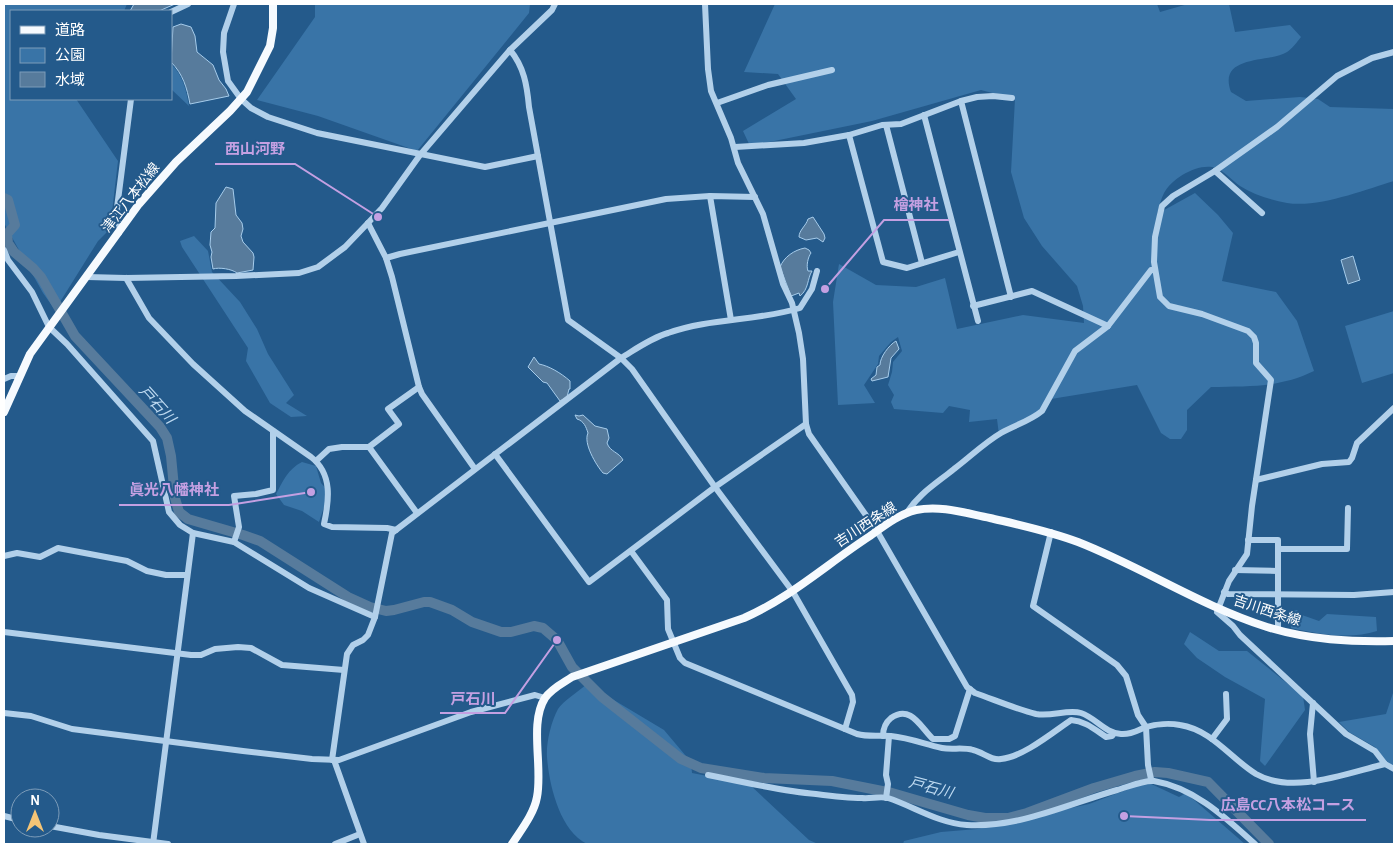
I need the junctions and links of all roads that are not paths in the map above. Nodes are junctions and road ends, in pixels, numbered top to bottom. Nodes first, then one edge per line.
1 (188, 4) edge
2 (234, 4) edge
3 (273, 4) edge
4 (555, 4) edge
5 (705, 4) edge
6 (172, 12) edge
7 (510, 50) junction
8 (1394, 52) edge
9 (832, 70) dead end
10 (1012, 98) dead end
11 (241, 99) junction
12 (131, 100) edge
13 (961, 102) junction
14 (717, 104) junction
15 (924, 115) junction
16 (886, 125) junction
17 (849, 135) junction
18 (734, 147) junction
19 (420, 155) junction
20 (538, 156) junction
21 (1215, 171) junction
22 (710, 196) junction
23 (755, 197) junction
24 (1262, 213) dead end
25 (550, 223) junction
26 (368, 224) junction
27 (119, 233) junction
28 (4, 250) edge
29 (959, 252) junction
30 (386, 258) junction
31 (922, 263) junction
32 (817, 270) dead end
33 (1155, 270) junction
34 (87, 277) junction
35 (126, 278) junction
36 (1011, 297) junction
37 (973, 306) junction
38 (793, 310) junction
39 (732, 320) junction
40 (978, 321) dead end
41 (51, 325) junction
42 (1108, 326) junction
43 (621, 358) junction
44 (20, 376) junction
45 (4, 379) edge
46 (419, 387) junction
47 (1394, 408) edge
48 (4, 412) edge
49 (806, 424) junction
50 (273, 431) junction
51 (369, 447) junction
52 (495, 454) junction
53 (316, 461) junction
54 (475, 469) junction
55 (1256, 480) junction
56 (716, 487) junction
57 (1348, 508) dead end
58 (417, 513) junction
59 (906, 514) junction
60 (396, 530) junction
61 (877, 531) junction
62 (1051, 532) junction
63 (192, 533) junction
64 (235, 540) junction
65 (1248, 540) junction
66 (1278, 549) junction
67 (631, 551) junction
68 (4, 556) edge
69 (1235, 570) junction
70 (1278, 571) junction
71 (187, 575) junction
72 (793, 592) junction
73 (1224, 592) junction
74 (1394, 592) edge
75 (1279, 594) junction
76 (1219, 608) junction
77 (376, 616) junction
78 (1278, 630) junction
79 (4, 632) edge
80 (1394, 641) edge
81 (674, 642) junction
82 (176, 654) junction
83 (344, 670) junction
84 (970, 690) junction
85 (1226, 694) dead end
86 (545, 698) junction
87 (1314, 703) junction
88 (4, 713) edge
89 (1146, 727) junction
90 (845, 729) junction
91 (1114, 733) junction
92 (886, 736) junction
93 (1212, 739) junction
94 (166, 741) junction
95 (333, 760) junction
96 (1385, 764) junction
97 (1394, 769) edge
98 (708, 775) dead end
99 (1151, 779) dead end
100 (1314, 782) junction
101 (886, 798) junction
102 (60, 828) edge
103 (360, 834) junction
104 (153, 843) edge
105 (168, 844) edge
106 (335, 844) edge
107 (364, 844) edge
108 (512, 844) edge
109 (1255, 844) edge

1 - 6 street
2 - 11 street
3 - 11 main road, 津江八本松線
4 - 7 street
5 - 14 street
7 - 19 street
7 - 20 street
8 - 21 street
9 - 14 street
10 - 13 street
11 - 19 street
11 - 27 main road, 津江八本松線
12 - 27 street
13 - 15 street
13 - 36 street
14 - 18 street
15 - 16 street
15 - 29 street
16 - 17 street
16 - 31 street
17 - 18 street
17 - 31 street
18 - 23 street
19 - 20 street
19 - 26 street
20 - 25 street
21 - 24 street
21 - 33 street
22 - 23 street
22 - 25 street
22 - 39 street
23 - 38 street
25 - 30 street
25 - 43 street
26 - 30 street
26 - 35 street
27 - 34 main road, 津江八本松線
28 - 41 street
29 - 31 street
29 - 37 street
30 - 46 street
32 - 38 street
33 - 42 street
33 - 55 street
34 - 35 street
34 - 41 main road, 津江八本松線
35 - 50 street
36 - 37 street
36 - 42 street
37 - 40 street
38 - 39 street
38 - 49 street
39 - 43 street
41 - 44 main road, 津江八本松線
41 - 63 street
42 - 59 street
43 - 52 street
43 - 56 street
44 - 45 street
44 - 48 main road, 津江八本松線
46 - 51 street
46 - 54 street
47 - 55 street
49 - 56 street
49 - 61 street
50 - 53 street
50 - 64 street
51 - 53 street
51 - 58 street
52 - 54 street
52 - 67 street
53 - 60 street
54 - 58 street
55 - 65 street
56 - 67 street
56 - 72 street
57 - 66 street
58 - 60 street
59 - 61 main road, 吉川西条線
59 - 62 main road, 吉川西条線
60 - 77 street
61 - 72 main road, 吉川西条線
61 - 84 street
62 - 76 main road, 吉川西条線
62 - 89 street
63 - 64 street
63 - 71 street
64 - 77 street
65 - 66 street
65 - 69 street
66 - 70 street
67 - 81 street
68 - 71 street
69 - 70 street
69 - 73 street
70 - 75 street
71 - 82 street
72 - 81 main road, 吉川西条線
72 - 90 street
73 - 75 street
73 - 76 street
74 - 75 street
75 - 78 street
76 - 78 main road, 吉川西条線
76 - 87 street
77 - 83 street
78 - 80 main road, 吉川西条線
79 - 82 street
81 - 86 main road, 吉川西条線
81 - 90 street
82 - 83 street
82 - 94 street
83 - 95 street
84 - 91 street
84 - 92 street
85 - 93 street
86 - 95 street
86 - 108 main road
87 - 96 street
87 - 100 street
88 - 94 street
89 - 91 street
89 - 93 street
89 - 99 street
90 - 92 street
91 - 92 street
92 - 101 street
93 - 100 street
94 - 95 street
94 - 104 street
95 - 103 street
96 - 97 street
96 - 100 street
98 - 101 street
101 - 109 street
102 - 104 street
103 - 106 street
103 - 107 street
104 - 105 street

